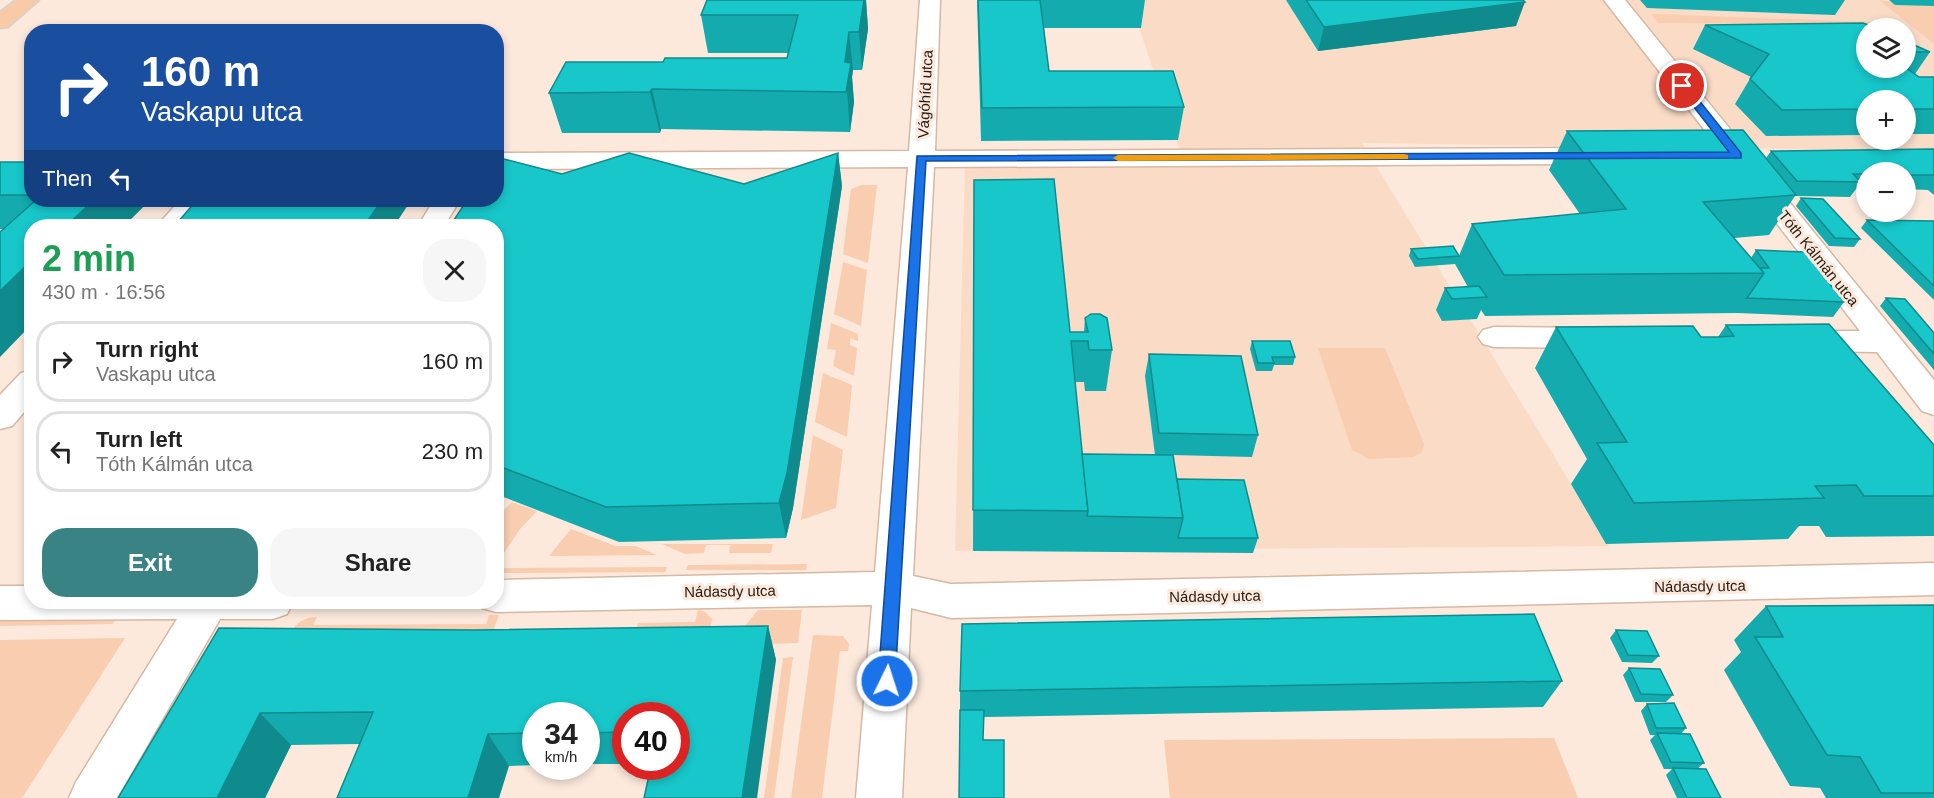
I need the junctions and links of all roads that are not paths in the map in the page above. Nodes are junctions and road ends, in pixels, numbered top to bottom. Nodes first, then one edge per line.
1 (29, 0) edge
2 (930, 0) edge
3 (1614, 0) edge
4 (0, 22) edge
5 (1765, 155) edge
6 (1621, 156) edge
7 (1704, 156) edge
8 (1737, 156) junction
9 (921, 158) junction
10 (504, 162) edge
11 (188, 207) edge
12 (177, 219) edge
13 (1494, 337) dead end
14 (1628, 339) edge
15 (1777, 341) edge
16 (1886, 342) junction
17 (24, 390) edge
18 (1934, 403) edge
19 (0, 417) edge
20 (1934, 579) edge
21 (893, 588) junction
22 (504, 596) edge
23 (0, 603) edge
24 (24, 603) edge
25 (205, 609) edge
26 (92, 798) edge
27 (879, 798) edge

1 - 4 main road
2 - 9 street, Vágóhíd utca
3 - 8 street, Tóth Kálmán utca
5 - 8 street
6 - 9 street
7 - 8 street
8 - 16 street, Tóth Kálmán utca
9 - 10 street
9 - 21 street, Vágóhíd utca
11 - 12 street
13 - 14 street
15 - 16 street
16 - 18 street, Tóth Kálmán utca
17 - 19 street
20 - 21 street, Nádasdy utca
21 - 22 street, Nádasdy utca
21 - 27 street, Vágóhíd utca
23 - 24 street
25 - 26 street

